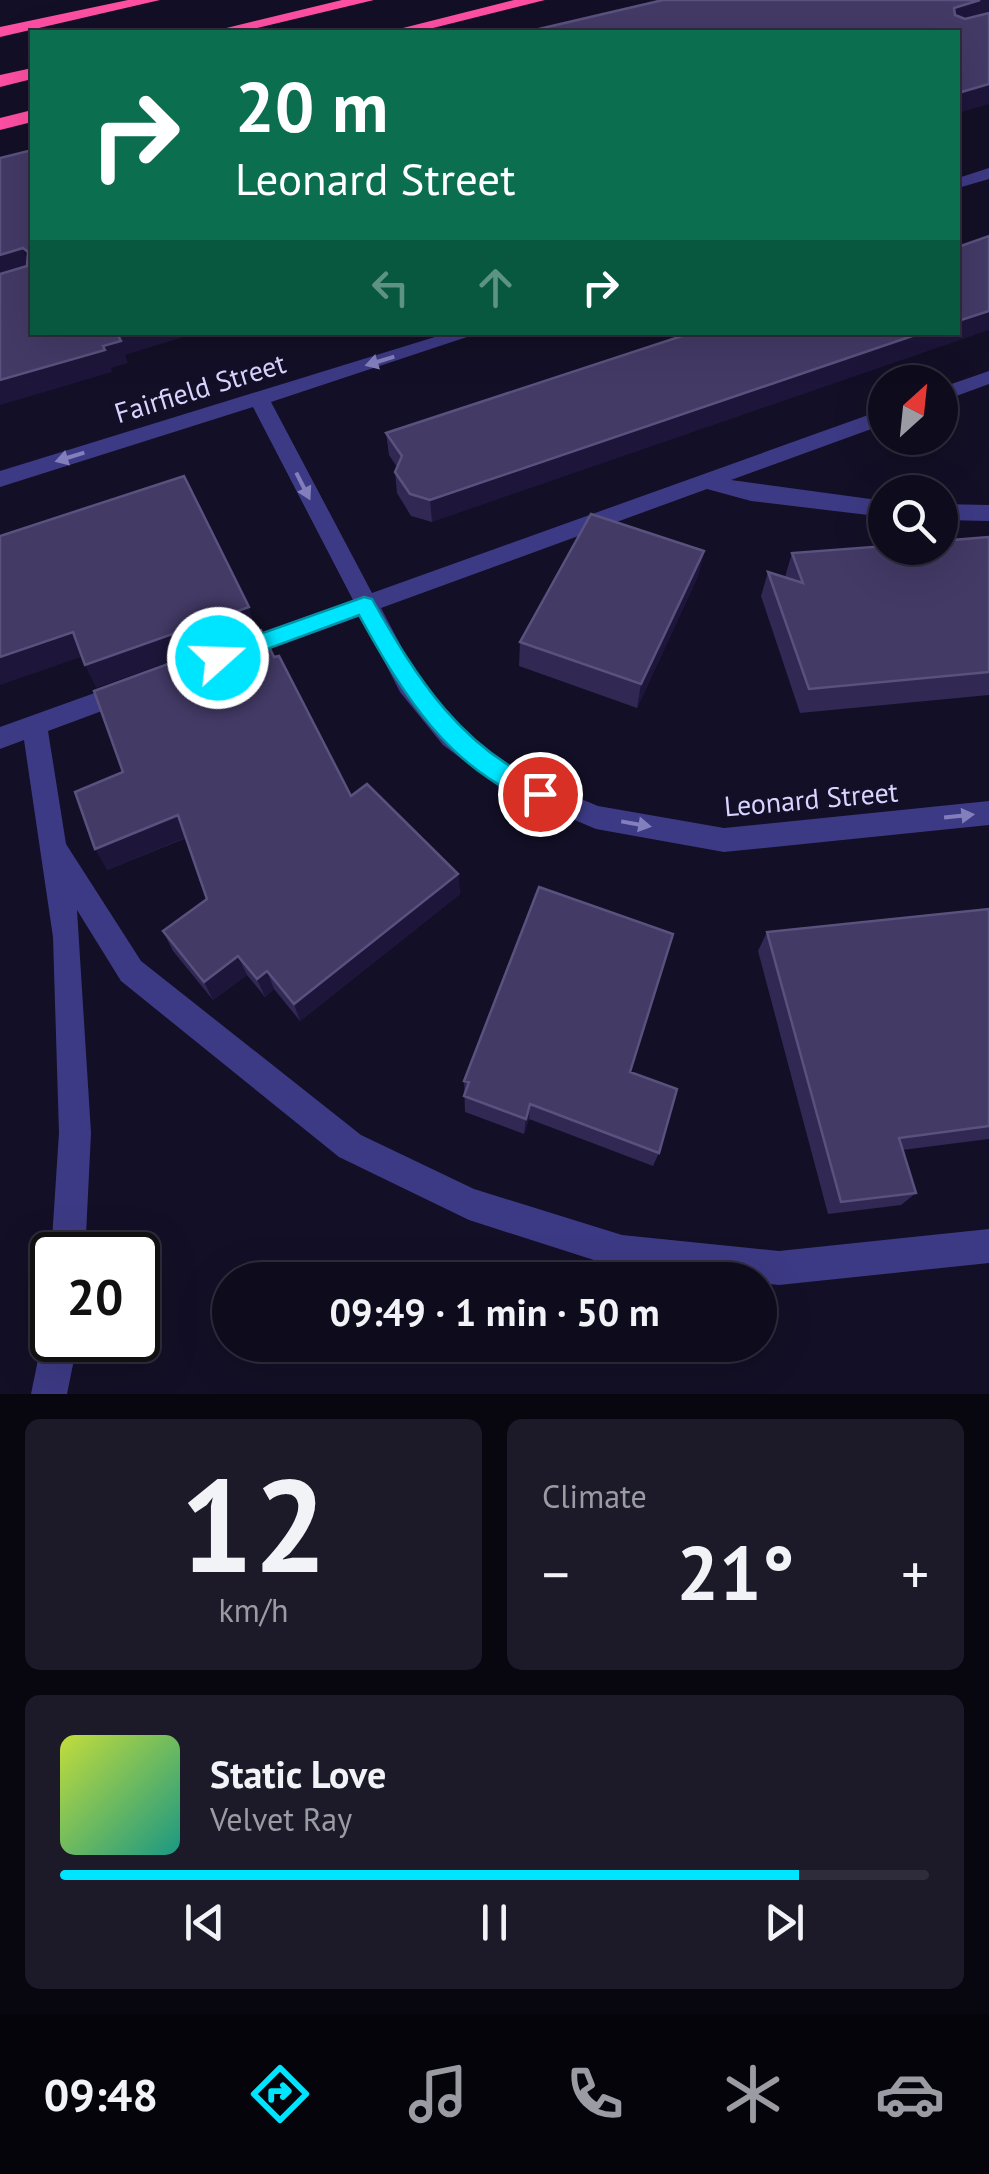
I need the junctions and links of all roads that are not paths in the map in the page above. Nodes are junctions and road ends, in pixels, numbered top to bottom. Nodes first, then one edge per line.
1 (152, 0) edge
2 (366, 0) edge
3 (538, 0) edge
4 (228, 30) edge
5 (405, 30) edge
6 (0, 32) edge
7 (30, 74) edge
8 (0, 81) edge
9 (30, 116) edge
10 (0, 124) edge
11 (989, 173) edge
12 (960, 182) edge
13 (463, 335) edge
14 (989, 377) edge
15 (958, 388) edge
16 (259, 399) junction
17 (868, 422) edge
18 (0, 479) edge
19 (707, 481) junction
20 (868, 507) edge
21 (958, 513) edge
22 (989, 514) edge
23 (364, 605) junction
24 (218, 658) edge
25 (144, 685) edge
26 (34, 725) junction
27 (0, 738) edge
28 (989, 814) edge
29 (54, 849) junction
30 (69, 1232) edge
31 (989, 1246) edge
32 (56, 1362) edge
33 (50, 1394) edge

1 - 6 highway
2 - 4 highway
3 - 5 highway
7 - 8 highway
9 - 10 highway
11 - 12 street
13 -> 16 street, Fairfield Street
14 - 15 street
16 -> 18 street, Fairfield Street
16 -> 23 street, Leonard Street
17 - 19 street
19 - 20 street
19 - 23 street
21 - 22 street
23 - 24 street
23 -> 28 street, Leonard Street
25 - 26 street
26 - 27 street
26 - 29 street
29 - 30 street
29 - 31 street
32 - 33 street

